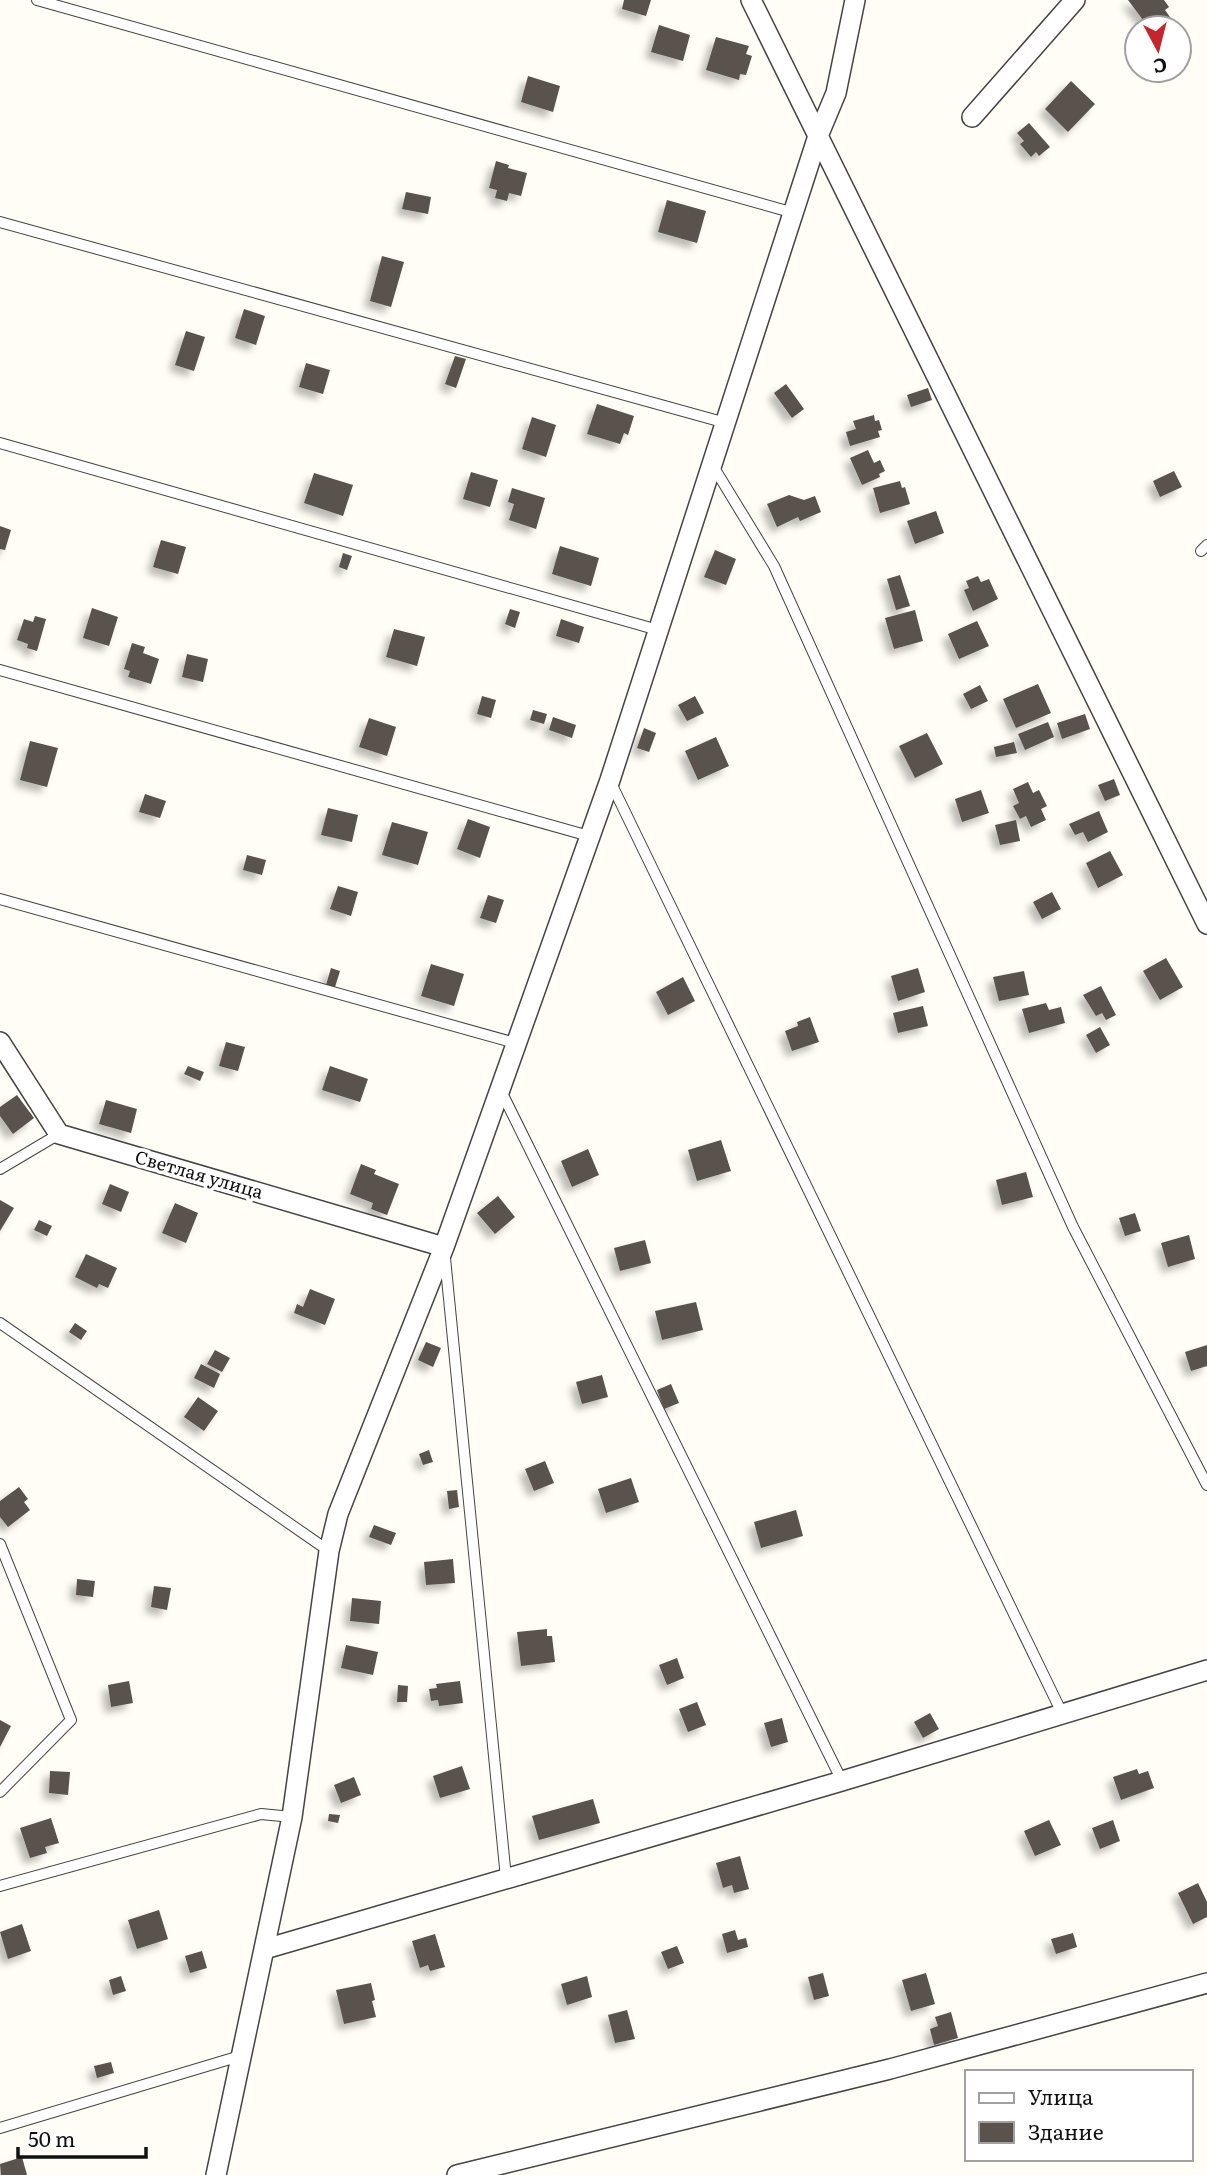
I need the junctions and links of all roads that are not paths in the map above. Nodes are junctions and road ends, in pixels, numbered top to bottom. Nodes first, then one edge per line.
1 (37, 0) edge
2 (751, 0) edge
3 (855, 0) edge
4 (1075, 0) edge
5 (972, 117) dead end
6 (818, 136) junction
7 (794, 213) junction
8 (0, 222) edge
9 (726, 423) junction
10 (0, 443) edge
11 (712, 464) junction
12 (658, 630) junction
13 (0, 670) edge
14 (610, 780) junction
15 (589, 836) junction
16 (0, 899) edge
17 (1207, 924) edge
18 (0, 1042) edge
19 (515, 1043) junction
20 (499, 1087) junction
21 (60, 1134) junction
22 (0, 1169) edge
23 (444, 1247) junction
24 (0, 1323) edge
25 (1207, 1485) edge
26 (0, 1544) edge
27 (329, 1551) junction
28 (1207, 1670) edge
29 (1062, 1713) junction
30 (842, 1781) junction
31 (0, 1792) edge
32 (292, 1817) junction
33 (506, 1878) junction
34 (0, 1886) edge
35 (265, 1948) junction
36 (1207, 1983) edge
37 (240, 2056) junction
38 (0, 2129) edge
39 (216, 2175) edge
40 (457, 2175) edge

1 - 7 lane
2 - 6 street
3 - 6 street
4 - 5 street
6 - 7 street
6 - 17 street
7 - 9 street
8 - 9 lane
9 - 11 street
10 - 12 lane
11 - 12 street
11 - 25 lane
12 - 14 street
13 - 15 lane
14 - 15 street
14 - 29 lane
15 - 19 street
16 - 19 lane
18 - 21 street
19 - 20 street
20 - 23 street
20 - 30 lane
21 - 22 lane
21 - 23 street, Светлая улица
23 - 27 street
23 - 33 lane
24 - 27 lane
26 - 31 lane
27 - 32 street
28 - 29 street
29 - 30 street
30 - 33 street
32 - 34 lane
32 - 35 street
33 - 35 street
35 - 37 street
36 - 40 street
37 - 38 lane
37 - 39 street

